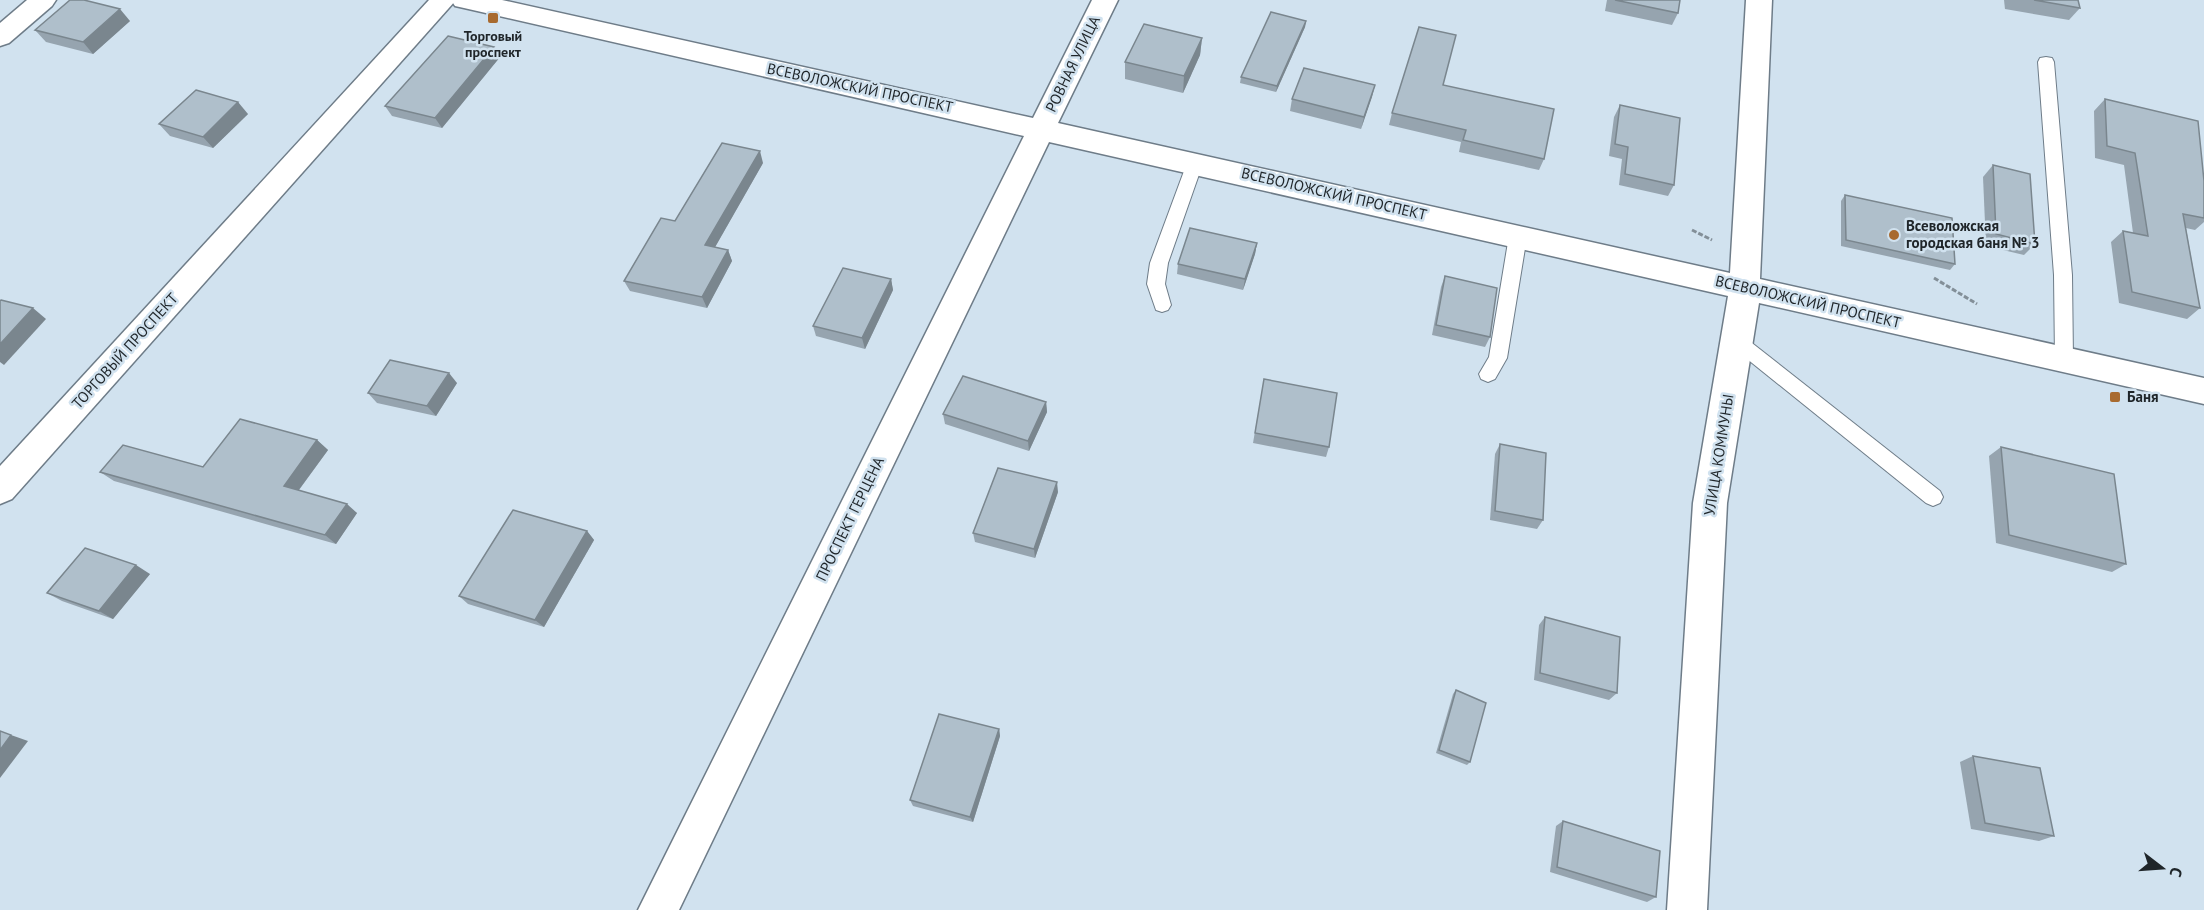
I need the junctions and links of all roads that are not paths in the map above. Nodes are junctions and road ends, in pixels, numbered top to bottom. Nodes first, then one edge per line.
1 (42, 0) edge
2 (443, 0) edge
3 (464, 0) edge
4 (1105, 0) edge
5 (1759, 0) edge
6 (0, 37) edge
7 (2046, 62) dead end
8 (1042, 128) junction
9 (1195, 163) junction
10 (1518, 236) junction
11 (1744, 287) junction
12 (1162, 305) dead end
13 (1737, 341) junction
14 (2064, 360) junction
15 (1488, 374) dead end
16 (2204, 391) edge
17 (0, 489) edge
18 (1933, 497) dead end
19 (658, 910) edge
20 (1687, 910) edge

1 - 6 street
2 - 17 street, ТОРГОВЫЙ ПРОСПЕКТ
3 - 8 street, ВСЕВОЛОЖСКИЙ ПРОСПЕКТ
4 - 8 street, РОВНАЯ УЛИЦА
5 - 11 street, УЛИЦА КОММУНЫ
7 - 14 lane
8 - 9 street, ВСЕВОЛОЖСКИЙ ПРОСПЕКТ
8 - 19 street, ПРОСПЕКТ ГЕРЦЕНА
9 - 10 street, ВСЕВОЛОЖСКИЙ ПРОСПЕКТ
9 - 12 lane
10 - 11 street, ВСЕВОЛОЖСКИЙ ПРОСПЕКТ
10 - 15 lane
11 - 13 street, УЛИЦА КОММУНЫ
11 - 14 street, ВСЕВОЛОЖСКИЙ ПРОСПЕКТ
13 - 18 lane
13 - 20 street, УЛИЦА КОММУНЫ
14 - 16 street, ВСЕВОЛОЖСКИЙ ПРОСПЕКТ

